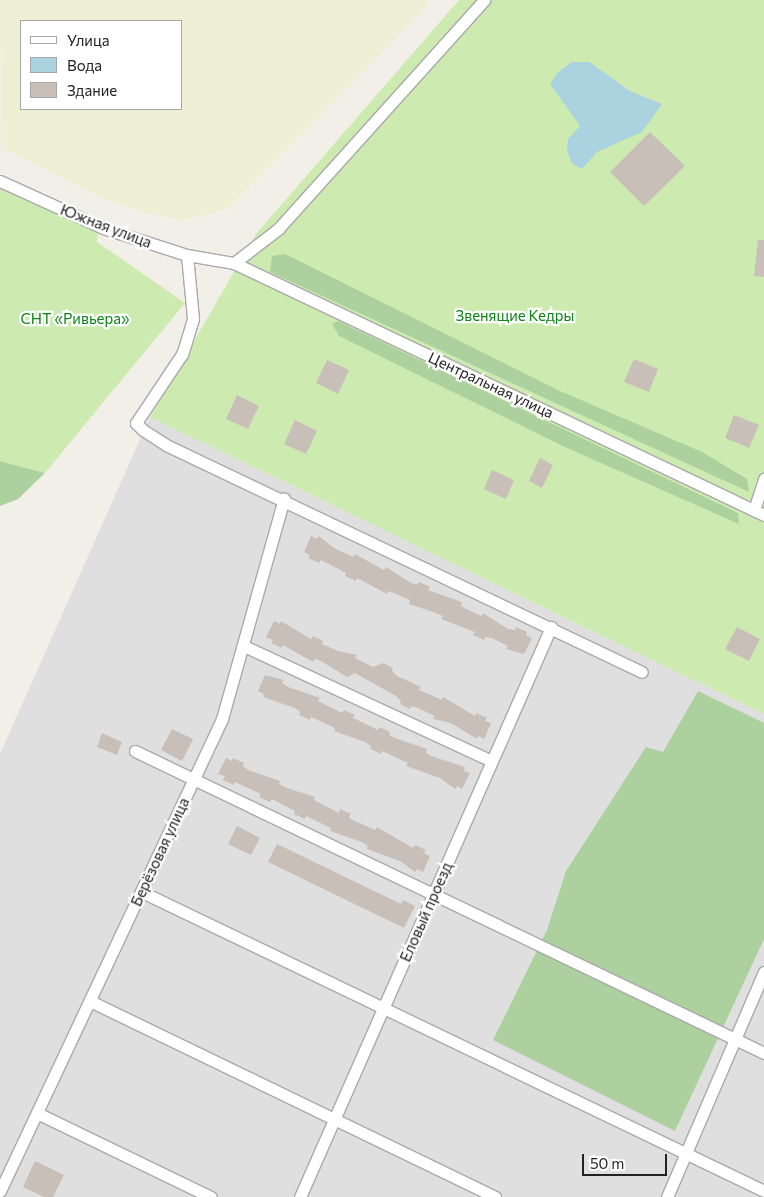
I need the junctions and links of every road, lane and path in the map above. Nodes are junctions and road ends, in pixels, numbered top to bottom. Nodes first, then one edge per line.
1 (484, 0) edge
2 (0, 181) edge
3 (187, 255) junction
4 (217, 259) joint
5 (234, 263) junction
6 (764, 479) edge
7 (284, 499) junction
8 (759, 512) edge
9 (551, 627) junction
10 (244, 646) junction
11 (642, 672) dead end
12 (134, 751) dead end
13 (492, 761) junction
14 (194, 780) junction
15 (142, 892) junction
16 (433, 896) junction
17 (764, 972) edge
18 (90, 1002) junction
19 (384, 1006) junction
20 (735, 1038) junction
21 (764, 1052) edge
22 (37, 1113) junction
23 (334, 1120) junction
24 (686, 1154) junction
25 (0, 1191) edge
26 (764, 1191) edge
27 (211, 1197) edge
28 (300, 1197) edge
29 (495, 1197) edge
30 (667, 1197) edge

1 - 5 street
2 - 3 street, Южная улица
3 - 4 street, Южная улица
3 - 7 street
4 - 5 street, Центральная улица
5 - 8 street, Центральная улица
6 - 8 street
7 - 9 street
7 - 10 street, Берёзовая улица
9 - 11 street
9 - 13 street, Еловый проезд
10 - 13 street
10 - 14 street, Берёзовая улица
12 - 14 street
13 - 16 street, Еловый проезд
14 - 15 street, Берёзовая улица
14 - 16 street
15 - 18 street, Берёзовая улица
15 - 19 street
16 - 19 street, Еловый проезд
16 - 20 street
17 - 20 street
18 - 22 street, Берёзовая улица
18 - 23 street
19 - 23 street, Еловый проезд
19 - 24 street
20 - 21 street
20 - 24 street
22 - 25 street, Берёзовая улица
22 - 27 street
23 - 28 street, Еловый проезд
23 - 29 street
24 - 26 street
24 - 30 street

